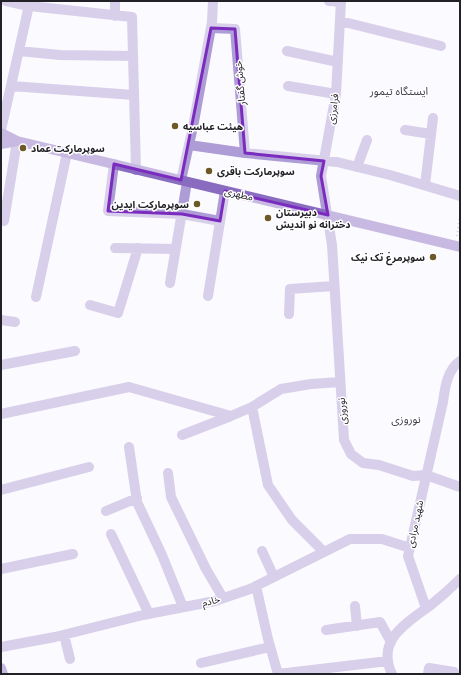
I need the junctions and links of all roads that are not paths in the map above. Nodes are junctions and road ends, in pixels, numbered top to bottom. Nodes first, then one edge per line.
1 (6, 1) edge
2 (81, 1) edge
3 (115, 1) edge
4 (213, 1) edge
5 (329, 1) edge
6 (341, 2) edge
7 (29, 3) edge
8 (80, 12) junction
9 (115, 16) junction
10 (340, 21) junction
11 (211, 28) junction
12 (441, 46) dead end
13 (19, 51) junction
14 (287, 51) dead end
15 (133, 56) junction
16 (338, 62) junction
17 (11, 86) junction
18 (288, 86) dead end
19 (336, 94) junction
20 (134, 95) junction
21 (433, 118) dead end
22 (1, 130) edge
23 (405, 130) dead end
24 (1, 134) edge
25 (431, 134) junction
26 (367, 140) dead end
27 (17, 141) junction
28 (1, 144) edge
29 (189, 145) junction
30 (67, 153) junction
31 (246, 153) junction
32 (324, 161) junction
33 (114, 164) junction
34 (357, 167) junction
35 (136, 170) junction
36 (184, 181) junction
37 (425, 185) junction
38 (225, 191) junction
39 (460, 196) edge
40 (182, 214) junction
41 (328, 216) junction
42 (4, 221) dead end
43 (220, 221) junction
44 (458, 246) edge
45 (115, 248) dead end
46 (138, 248) junction
47 (176, 249) junction
48 (170, 283) dead end
49 (334, 286) junction
50 (208, 296) dead end
51 (36, 297) dead end
52 (90, 305) dead end
53 (289, 314) dead end
54 (1, 320) edge
55 (15, 322) dead end
56 (74, 351) dead end
57 (460, 361) edge
58 (1, 365) edge
59 (340, 382) junction
60 (252, 407) junction
61 (1, 414) edge
62 (231, 416) junction
63 (182, 435) dead end
64 (129, 447) dead end
65 (89, 468) dead end
66 (168, 473) dead end
67 (426, 475) junction
68 (460, 487) edge
69 (1, 490) edge
70 (137, 498) junction
71 (106, 511) dead end
72 (112, 534) dead end
73 (410, 548) junction
74 (262, 551) dead end
75 (324, 552) junction
76 (72, 554) dead end
77 (1, 569) edge
78 (274, 577) junction
79 (460, 579) edge
80 (256, 586) junction
81 (223, 598) junction
82 (355, 606) dead end
83 (183, 607) junction
84 (426, 608) junction
85 (149, 614) junction
86 (357, 626) junction
87 (326, 630) dead end
88 (64, 635) junction
89 (391, 642) junction
90 (1, 647) edge
91 (270, 647) junction
92 (70, 659) dead end
93 (388, 661) junction
94 (201, 663) dead end
95 (1, 668) edge
96 (454, 672) dead end
97 (3, 674) edge
98 (278, 674) edge
99 (392, 674) edge
100 (428, 674) edge

1 - 7 street
2 - 8 street
3 - 9 street
4 - 11 street
5 - 6 street
6 - 10 street, فرامرزی
7 - 8 street
7 - 13 street
8 - 9 street
9 - 15 street
10 - 12 street
10 - 16 street, فرامرزی
11 - 29 street
11 - 31 street, خوش گفتار
13 - 15 street
13 - 17 street
14 - 16 street
15 - 20 street
16 - 19 street, فرامرزی
17 - 20 street
17 - 22 street
18 - 19 street
19 - 32 street, فرامرزی
20 - 35 street
21 - 25 street
23 - 25 street
24 - 27 main road, مطهری
25 - 37 street
26 - 34 street
27 - 28 main road, مطهری
27 - 30 main road, مطهری
27 - 42 street
29 - 31 street
29 - 36 street
30 - 33 main road, مطهری
30 - 51 street
31 - 32 street
32 - 34 street
32 - 41 street, فرامرزی
33 - 35 main road, مطهری
33 - 40 street
34 - 37 street
35 - 36 main road, مطهری
36 - 38 main road, مطهری
36 - 40 street
37 - 39 street
38 - 41 main road, مطهری
38 - 43 street
40 - 43 street
40 - 47 street
41 - 44 main road, مطهری
41 - 49 street, نوروزی
43 - 50 street
45 - 46 street
46 - 47 street
46 - 52 street
47 - 48 street
49 - 53 street
49 - 59 street, نوروزی
54 - 55 street
56 - 58 street
57 - 67 street, شهید مرادی
59 - 60 street
59 - 67 street, نوروزی
60 - 62 street
60 - 75 street
61 - 62 street
62 - 63 street
64 - 70 street
65 - 69 street
66 - 81 street
67 - 68 street, نوروزی
67 - 73 street, شهید مرادی
70 - 71 street
70 - 83 street
72 - 85 street
73 - 75 street, خادم
73 - 84 street, شهید مرادی
74 - 78 street
75 - 78 street, خادم
76 - 77 street
78 - 80 street, خادم
79 - 84 street
80 - 81 street, خادم
80 - 91 street
81 - 83 street, خادم
82 - 86 street
83 - 85 street, خادم
84 - 89 street
85 - 88 street, خادم
86 - 87 street
86 - 89 street
88 - 90 street, خادم
88 - 92 street
89 - 93 street
91 - 94 street
91 - 98 street
93 - 98 street
93 - 99 street
95 - 97 main road
96 - 100 street

